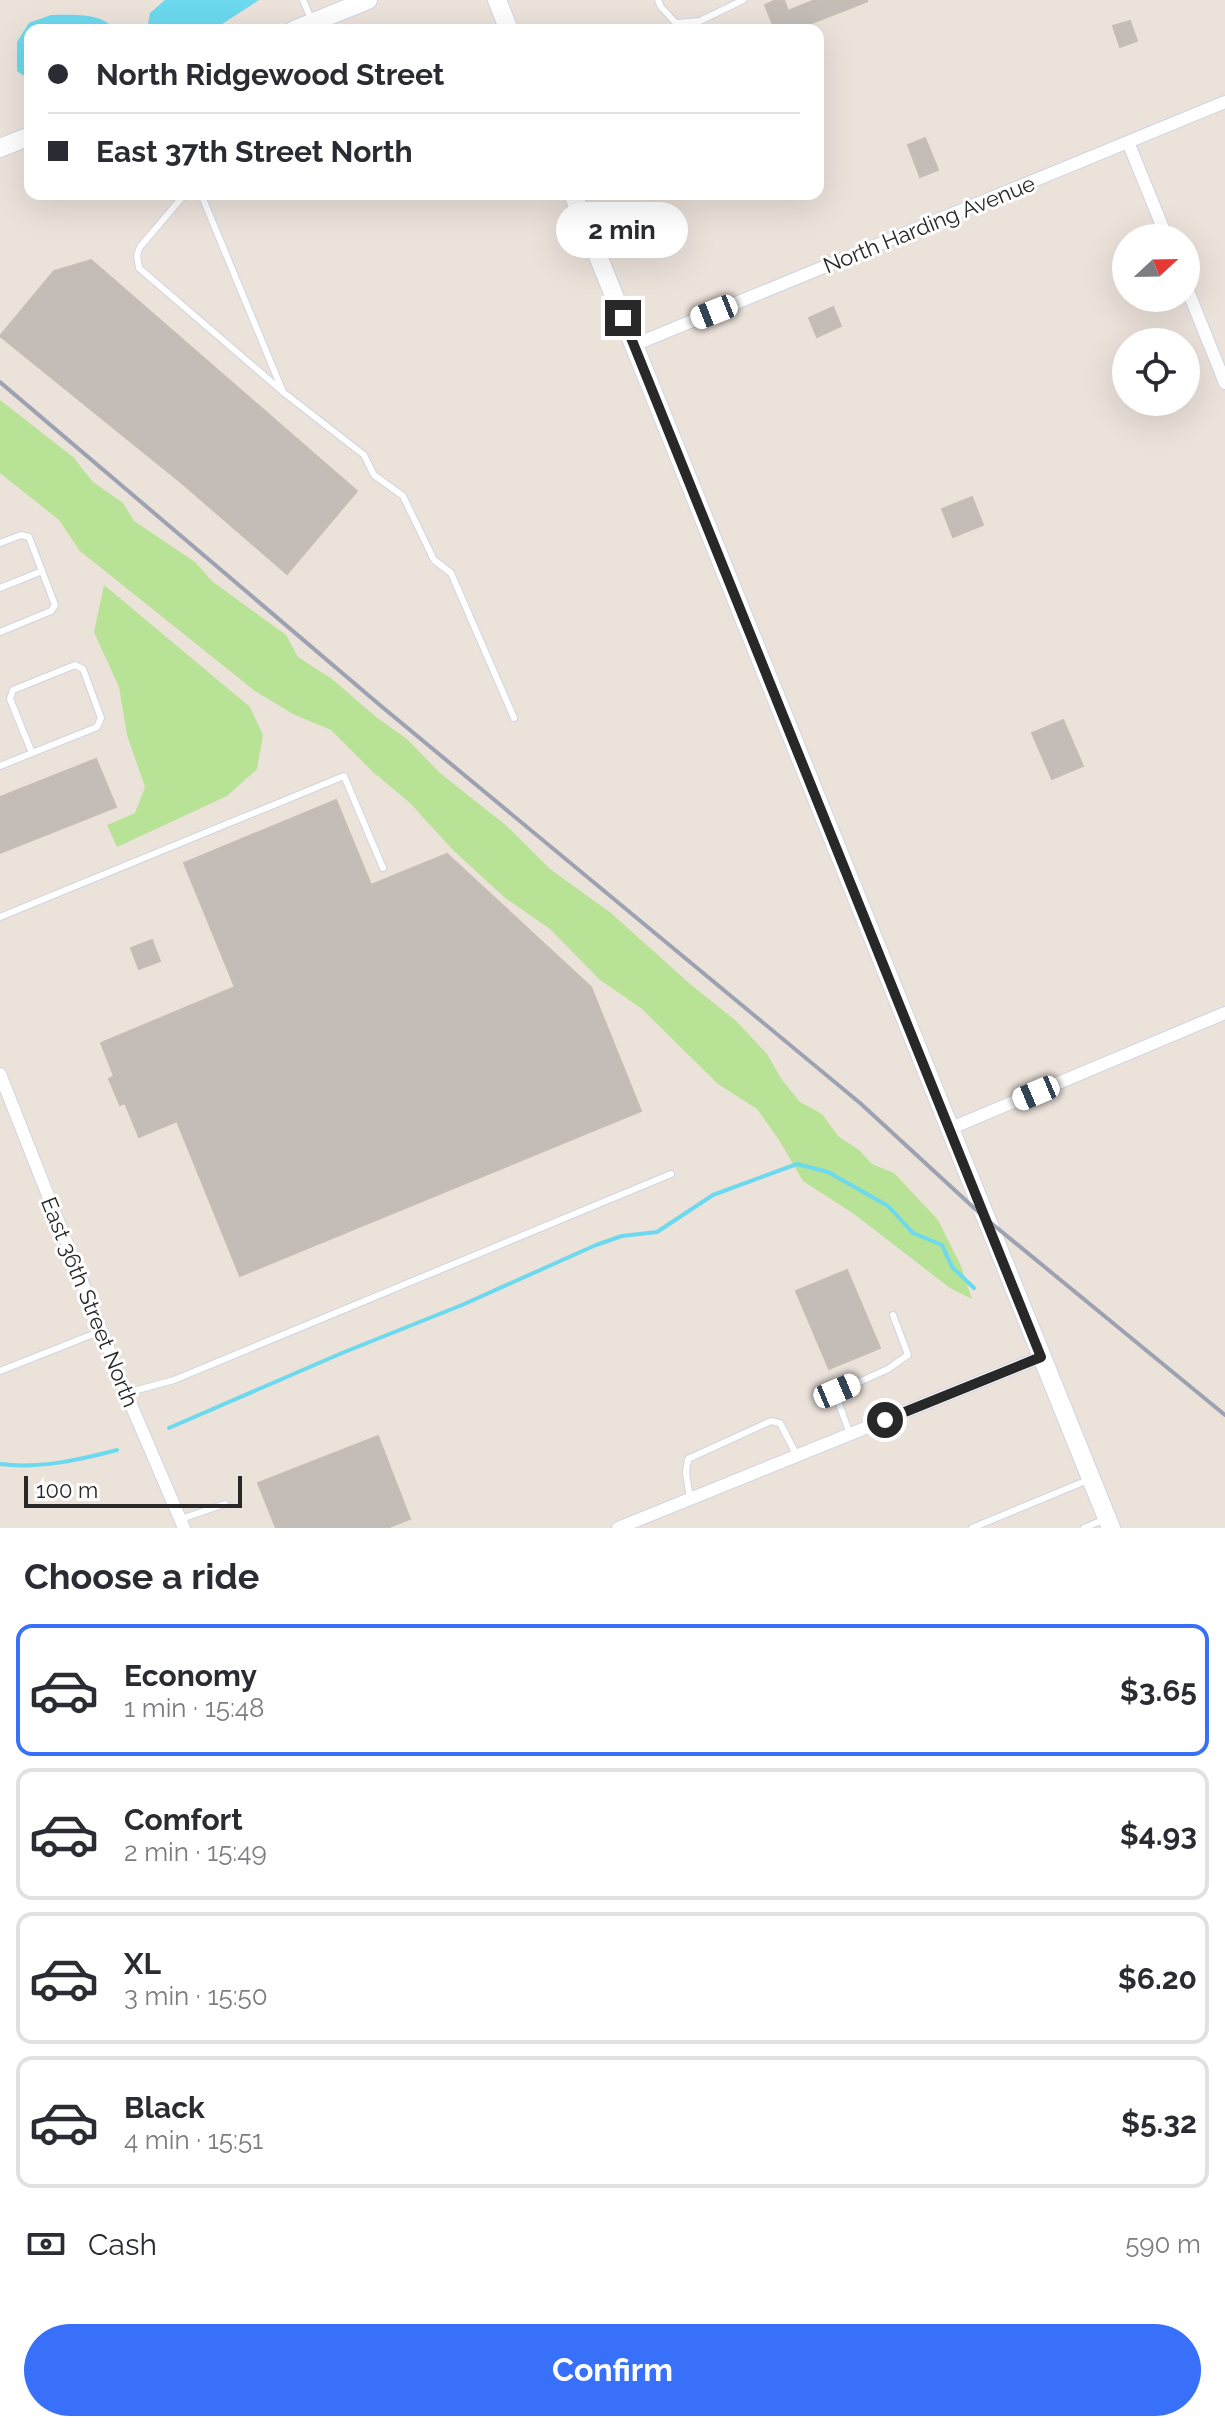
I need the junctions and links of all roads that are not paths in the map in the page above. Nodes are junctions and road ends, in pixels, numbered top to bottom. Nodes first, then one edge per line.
1 (303, 0) edge
2 (368, 0) edge
3 (497, 0) edge
4 (658, 0) edge
5 (743, 0) edge
6 (313, 22) junction
7 (308, 24) edge
8 (507, 24) edge
9 (1225, 102) edge
10 (24, 138) edge
11 (1128, 142) junction
12 (0, 148) edge
13 (180, 200) edge
14 (203, 200) edge
15 (575, 200) edge
16 (1161, 224) edge
17 (1196, 312) edge
18 (634, 345) junction
19 (1225, 383) edge
20 (283, 392) junction
21 (0, 543) edge
22 (42, 571) junction
23 (0, 588) edge
24 (0, 632) edge
25 (514, 718) dead end
26 (32, 753) junction
27 (0, 766) edge
28 (383, 868) dead end
29 (0, 917) edge
30 (1225, 1013) edge
31 (0, 1074) edge
32 (949, 1129) junction
33 (671, 1174) dead end
34 (893, 1315) dead end
35 (101, 1331) junction
36 (1041, 1357) junction
37 (0, 1371) edge
38 (126, 1393) junction
39 (850, 1434) junction
40 (797, 1456) junction
41 (1091, 1478) junction
42 (690, 1499) junction
43 (225, 1504) dead end
44 (1110, 1523) edge
45 (183, 1524) edge
46 (618, 1528) edge
47 (972, 1528) edge
48 (1084, 1528) edge

1 - 6 lane
2 - 6 main road
3 - 8 main road
4 - 5 lane
6 - 7 main road
9 - 11 street, North Harding Avenue
10 - 12 main road
11 - 16 street
11 - 18 street, North Harding Avenue
13 - 20 lane
14 - 20 lane
15 - 18 main road
17 - 19 street
18 - 32 main road
20 - 25 lane
21 - 22 lane
22 - 23 lane
22 - 24 lane
26 - 26 lane
26 - 27 lane
28 - 29 lane
30 - 32 street
31 - 35 street, East 36th Street North
32 - 36 main road
33 - 38 lane
34 - 39 lane
35 - 37 lane
35 - 38 street, East 36th Street North
36 - 39 street
36 - 41 main road
38 - 45 street, East 36th Street North
39 - 40 street
40 - 42 street
40 - 42 lane
41 - 44 main road
41 - 47 lane
42 - 46 street
43 - 45 lane
44 - 48 lane

